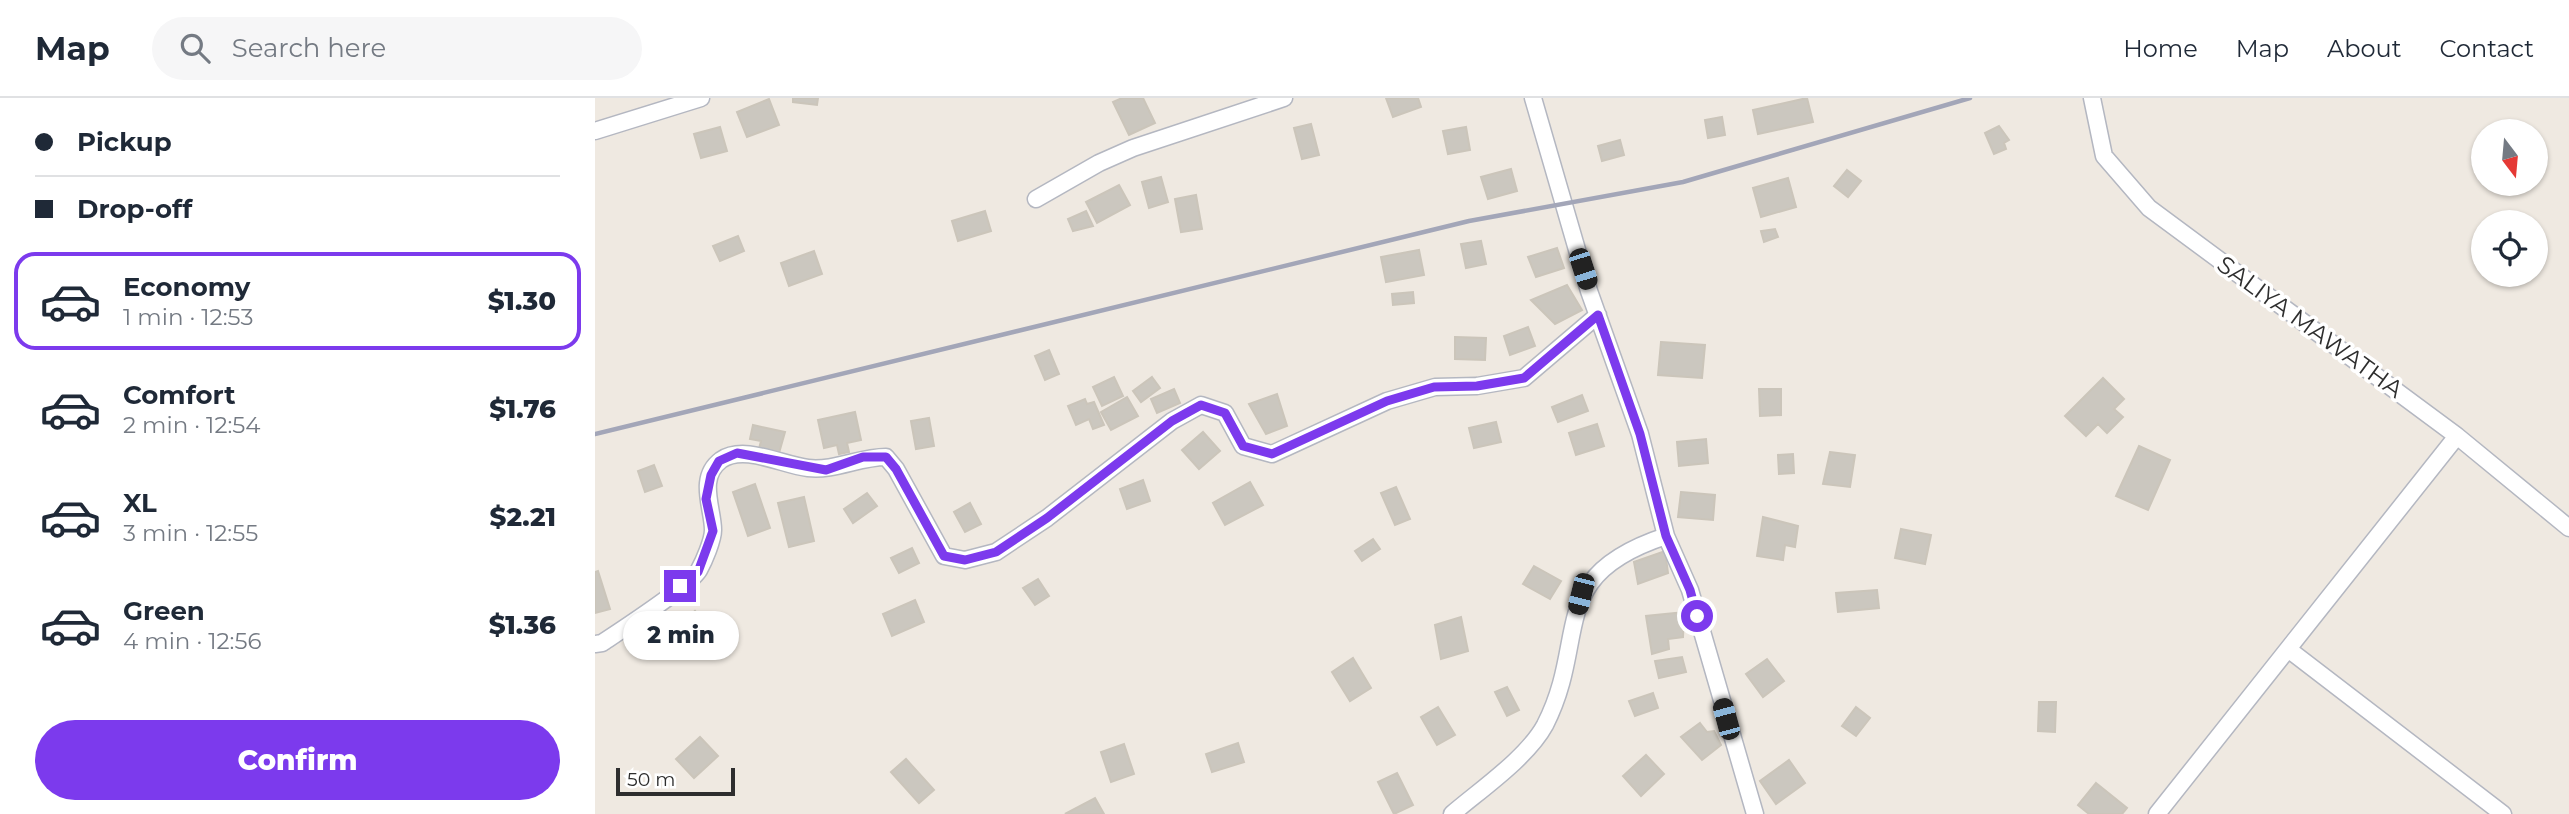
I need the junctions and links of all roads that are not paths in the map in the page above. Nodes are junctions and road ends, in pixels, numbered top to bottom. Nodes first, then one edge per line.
1 (701, 98) edge
2 (1284, 98) edge
3 (1533, 98) edge
4 (2092, 98) edge
5 (595, 131) edge
6 (1037, 198) dead end
7 (1598, 315) junction
8 (2458, 436) junction
9 (2569, 528) edge
10 (1666, 536) junction
11 (595, 644) edge
12 (2288, 649) junction
13 (2491, 811) edge
14 (1452, 814) edge
15 (1755, 814) edge
16 (2157, 814) edge

1 - 5 street
2 - 6 street
3 - 7 street
4 - 8 street, SALIYA MAWATHA
7 - 10 street
7 - 11 street
8 - 9 street, SALIYA MAWATHA
8 - 12 street
10 - 14 street
10 - 15 street
12 - 13 street
12 - 16 street

